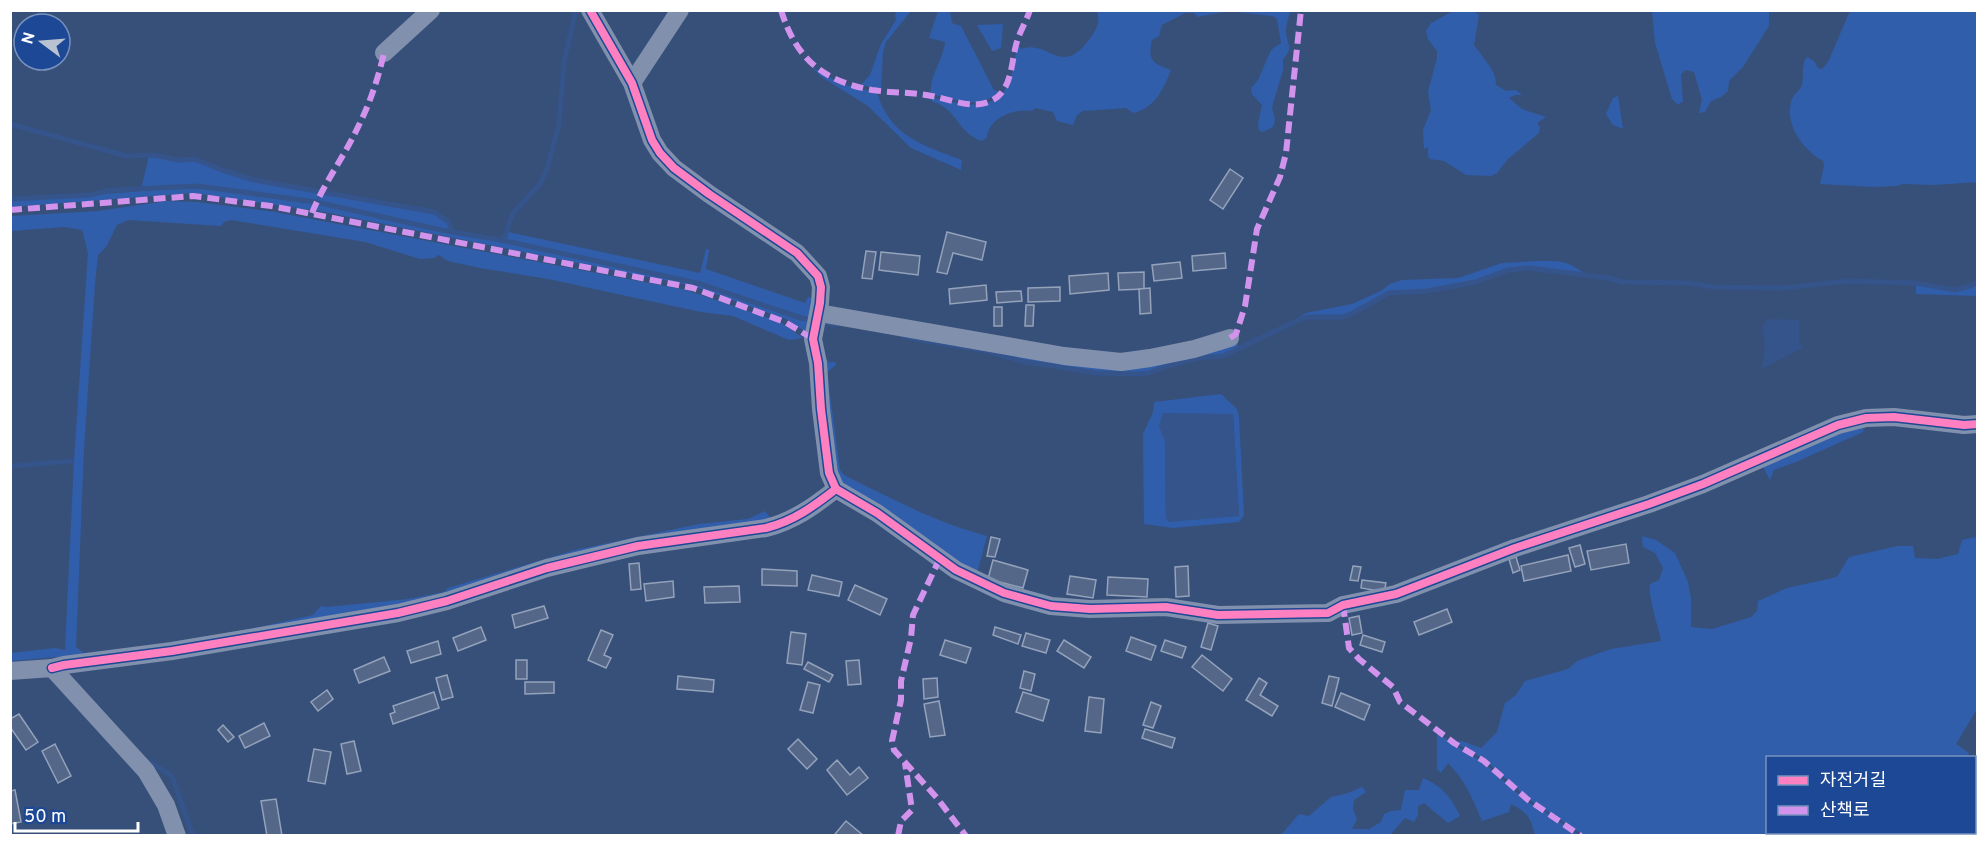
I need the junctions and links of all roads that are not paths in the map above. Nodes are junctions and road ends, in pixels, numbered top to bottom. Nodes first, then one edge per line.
1 (431, 10) edge
2 (590, 10) edge
3 (680, 10) edge
4 (384, 53) dead end
5 (632, 83) junction
6 (819, 314) junction
7 (1230, 338) dead end
8 (1977, 424) edge
9 (836, 489) junction
10 (52, 668) junction
11 (10, 671) edge
12 (177, 836) edge

1 - 4 street
2 - 5 street
3 - 5 street
5 - 6 street
6 - 7 street
6 - 9 street
8 - 9 street
9 - 10 street
10 - 11 street
10 - 12 street

